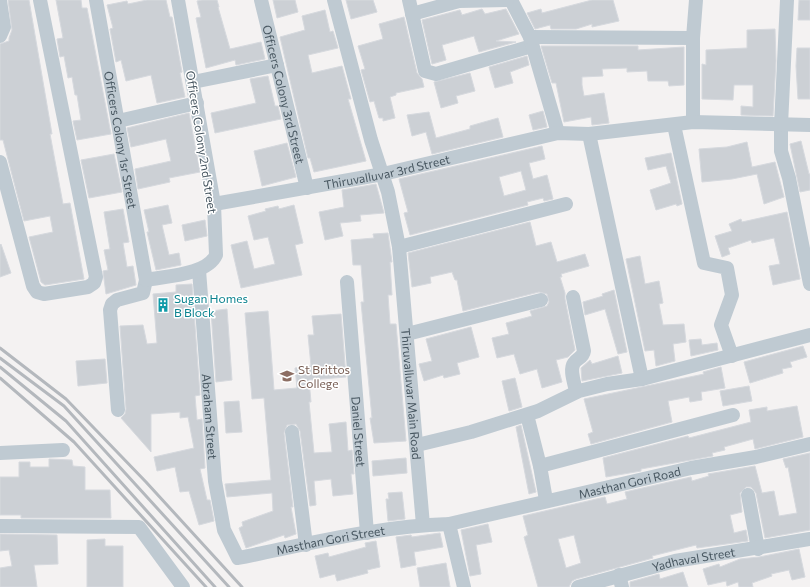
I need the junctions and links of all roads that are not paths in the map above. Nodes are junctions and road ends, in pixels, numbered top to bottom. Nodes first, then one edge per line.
1 (40, 0) edge
2 (96, 0) edge
3 (178, 0) edge
4 (261, 0) edge
5 (334, 0) edge
6 (507, 0) edge
7 (511, 0) edge
8 (696, 0) edge
9 (787, 0) edge
10 (0, 1) edge
11 (410, 7) edge
12 (0, 36) edge
13 (693, 38) junction
14 (531, 42) junction
15 (277, 65) junction
16 (193, 82) junction
17 (197, 103) junction
18 (118, 121) junction
19 (693, 122) junction
20 (674, 125) junction
21 (781, 125) junction
22 (810, 125) edge
23 (558, 133) junction
24 (589, 134) junction
25 (0, 162) edge
26 (383, 174) junction
27 (307, 188) junction
28 (214, 204) junction
29 (566, 204) dead end
30 (399, 247) junction
31 (199, 270) junction
32 (146, 280) junction
33 (347, 282) dead end
34 (810, 284) edge
35 (572, 297) dead end
36 (541, 300) dead end
37 (407, 334) junction
38 (810, 335) edge
39 (732, 356) junction
40 (642, 379) junction
41 (576, 392) junction
42 (118, 410) dead end
43 (527, 415) junction
44 (732, 415) dead end
45 (292, 432) dead end
46 (810, 444) edge
47 (417, 445) junction
48 (63, 450) dead end
49 (0, 453) edge
50 (540, 466) junction
51 (748, 495) dead end
52 (546, 500) junction
53 (449, 524) junction
54 (423, 525) junction
55 (0, 526) edge
56 (367, 533) junction
57 (810, 539) edge
58 (306, 545) junction
59 (758, 549) junction
60 (238, 558) joint
61 (620, 581) edge
62 (183, 587) edge
63 (464, 587) edge
64 (578, 587) edge

1 - 25 street
2 - 18 street, Officers Colony 1sr Street
3 - 16 street, Officers Colony 2nd Street
4 - 15 street, Officers Colony 3rd Street
5 - 26 street, Thiruvalluvar Main Road
6 - 11 street
7 - 14 street
8 - 13 street
9 - 21 street
10 - 12 street
11 - 14 street
13 - 14 street
13 - 19 street
14 - 23 street
15 - 16 street
15 - 27 street, Officers Colony 3rd Street
16 - 17 street, Officers Colony 2nd Street
17 - 18 street
17 - 28 street, Officers Colony 2nd Street
18 - 32 street, Officers Colony 1sr Street
19 - 20 street, Thiruvalluvar 3rd Street
19 - 21 street, Thiruvalluvar 3rd Street
20 - 24 street, Thiruvalluvar 3rd Street
20 - 39 street
21 - 22 street, Thiruvalluvar 3rd Street
21 - 34 street
23 - 24 street, Thiruvalluvar 3rd Street
23 - 26 street, Thiruvalluvar 3rd Street
24 - 40 street
26 - 27 street, Thiruvalluvar 3rd Street
26 - 30 street, Thiruvalluvar Main Road
27 - 28 street, Thiruvalluvar 3rd Street
28 - 31 street, Officers Colony 2nd Street
29 - 30 street
30 - 37 street, Thiruvalluvar Main Road
31 - 32 street, Officers Colony 2nd Street
31 - 60 street, Abraham Street
32 - 42 street
33 - 56 street, Daniel Street
35 - 41 street
36 - 37 street
37 - 47 street, Thiruvalluvar Main Road
38 - 39 street
39 - 40 street
40 - 41 street
41 - 43 street
43 - 47 street
43 - 50 street
44 - 50 street
45 - 58 street
46 - 52 street, Masthan Gori Road
47 - 54 street, Thiruvalluvar Main Road
48 - 49 street
50 - 52 street
51 - 59 street
52 - 53 street, Masthan Gori Road
53 - 54 street
53 - 63 street
54 - 56 street, Masthan Gori Street
55 - 62 street
56 - 58 street, Masthan Gori Street
57 - 59 street, Yadhaval Street
58 - 60 street, Masthan Gori Street
59 - 61 street, Yadhaval Street
61 - 64 street, Yadhaval Street

